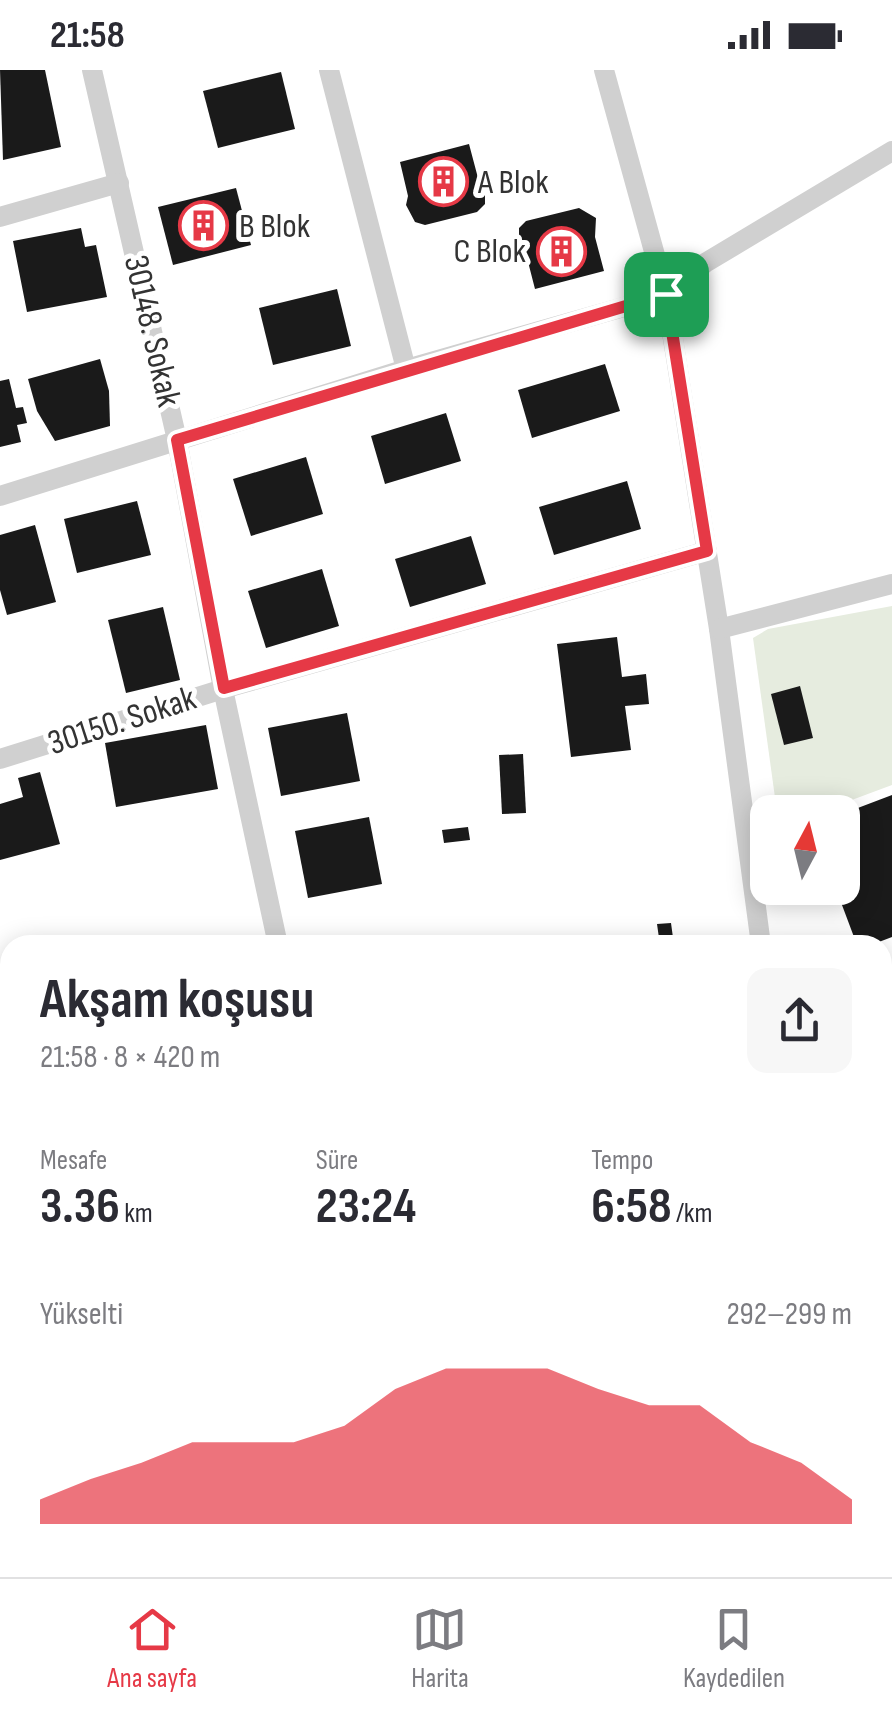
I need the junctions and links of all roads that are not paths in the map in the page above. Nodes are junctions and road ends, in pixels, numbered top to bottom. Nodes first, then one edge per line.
1 (92, 70) edge
2 (330, 70) edge
3 (604, 70) edge
4 (892, 150) edge
5 (118, 184) junction
6 (0, 217) edge
7 (666, 294) junction
8 (406, 369) junction
9 (177, 440) junction
10 (0, 496) edge
11 (707, 551) junction
12 (892, 584) edge
13 (719, 629) junction
14 (224, 688) junction
15 (0, 759) edge
16 (272, 935) edge
17 (760, 935) edge

1 - 5 street, 30148. Sokak
2 - 8 street
3 - 7 street
4 - 7 street
5 - 6 street
5 - 9 street, 30148. Sokak
7 - 8 street
7 - 11 street
8 - 9 street
9 - 10 street
9 - 14 street, 30148. Sokak
11 - 13 street
11 - 14 street, 30150. Sokak
12 - 13 street
13 - 17 street
14 - 15 street, 30150. Sokak
14 - 16 street, 30148. Sokak

